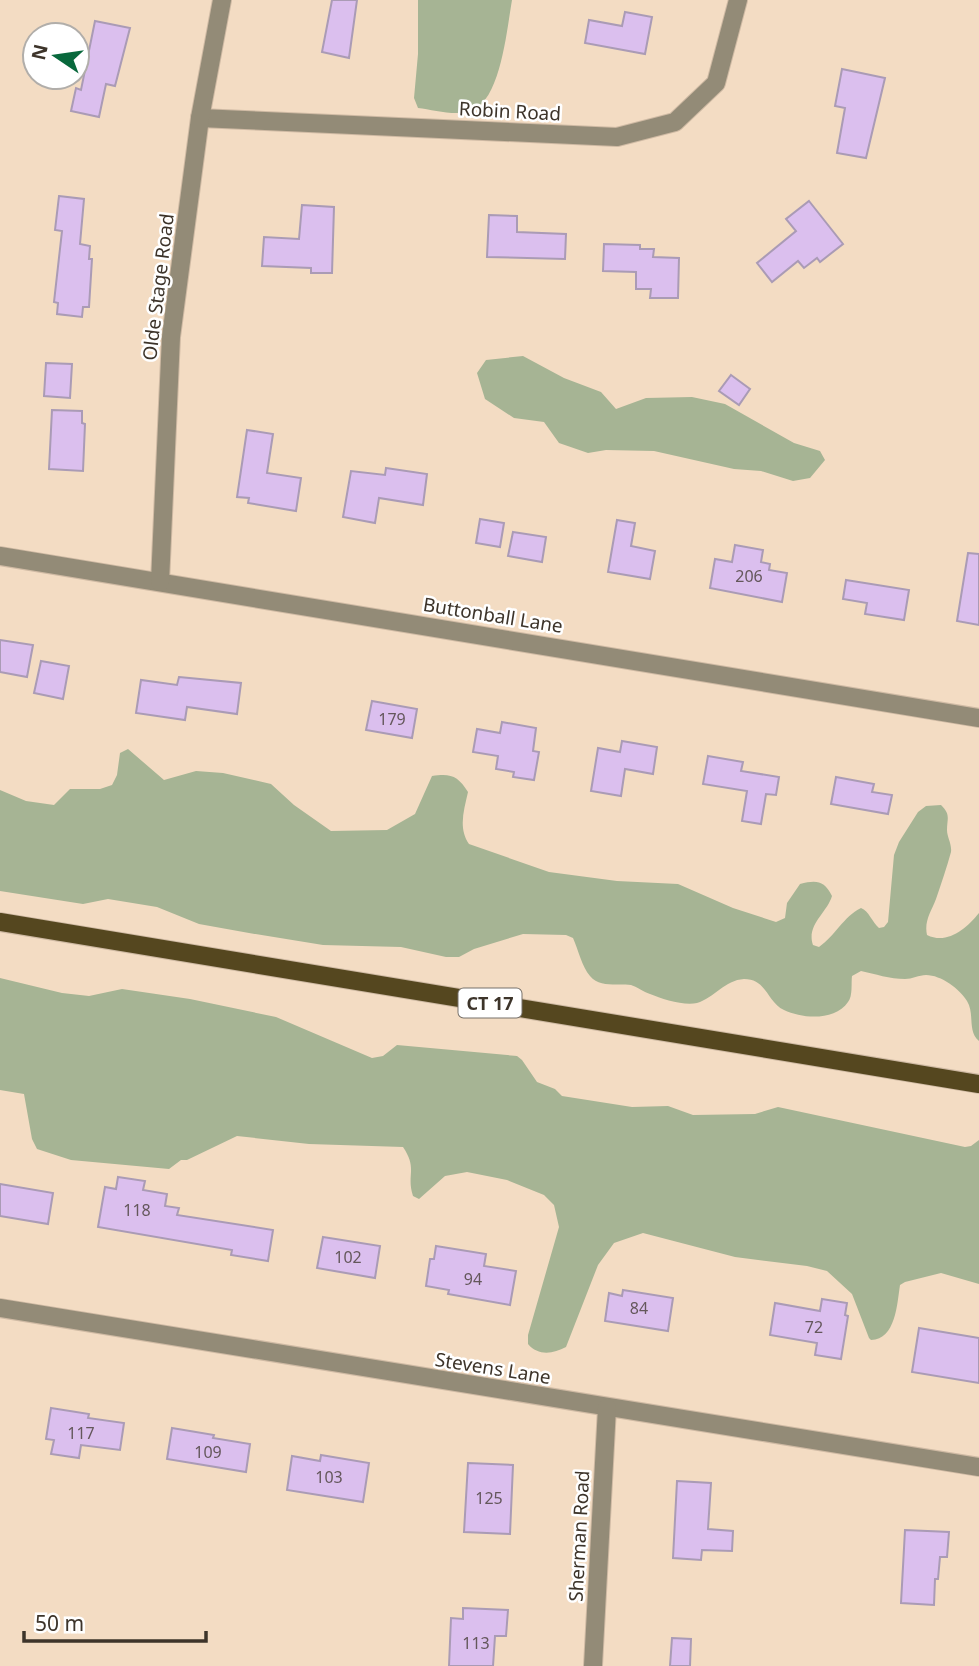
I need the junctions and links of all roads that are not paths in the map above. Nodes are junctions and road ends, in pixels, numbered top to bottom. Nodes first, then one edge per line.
1 (222, 0) edge
2 (738, 0) edge
3 (200, 118) junction
4 (0, 556) edge
5 (160, 582) junction
6 (979, 718) edge
7 (0, 922) edge
8 (979, 1084) edge
9 (0, 1308) edge
10 (607, 1408) junction
11 (979, 1467) edge
12 (593, 1666) edge

1 - 3 street, Olde Stage Road
2 - 3 street, Robin Road
3 - 5 street, Olde Stage Road
4 - 5 street, Buttonball Lane
5 - 6 street, Buttonball Lane
7 - 8 main road, CT 17
9 - 10 street, Stevens Lane
10 - 11 street, Stevens Lane
10 - 12 street, Sherman Road

